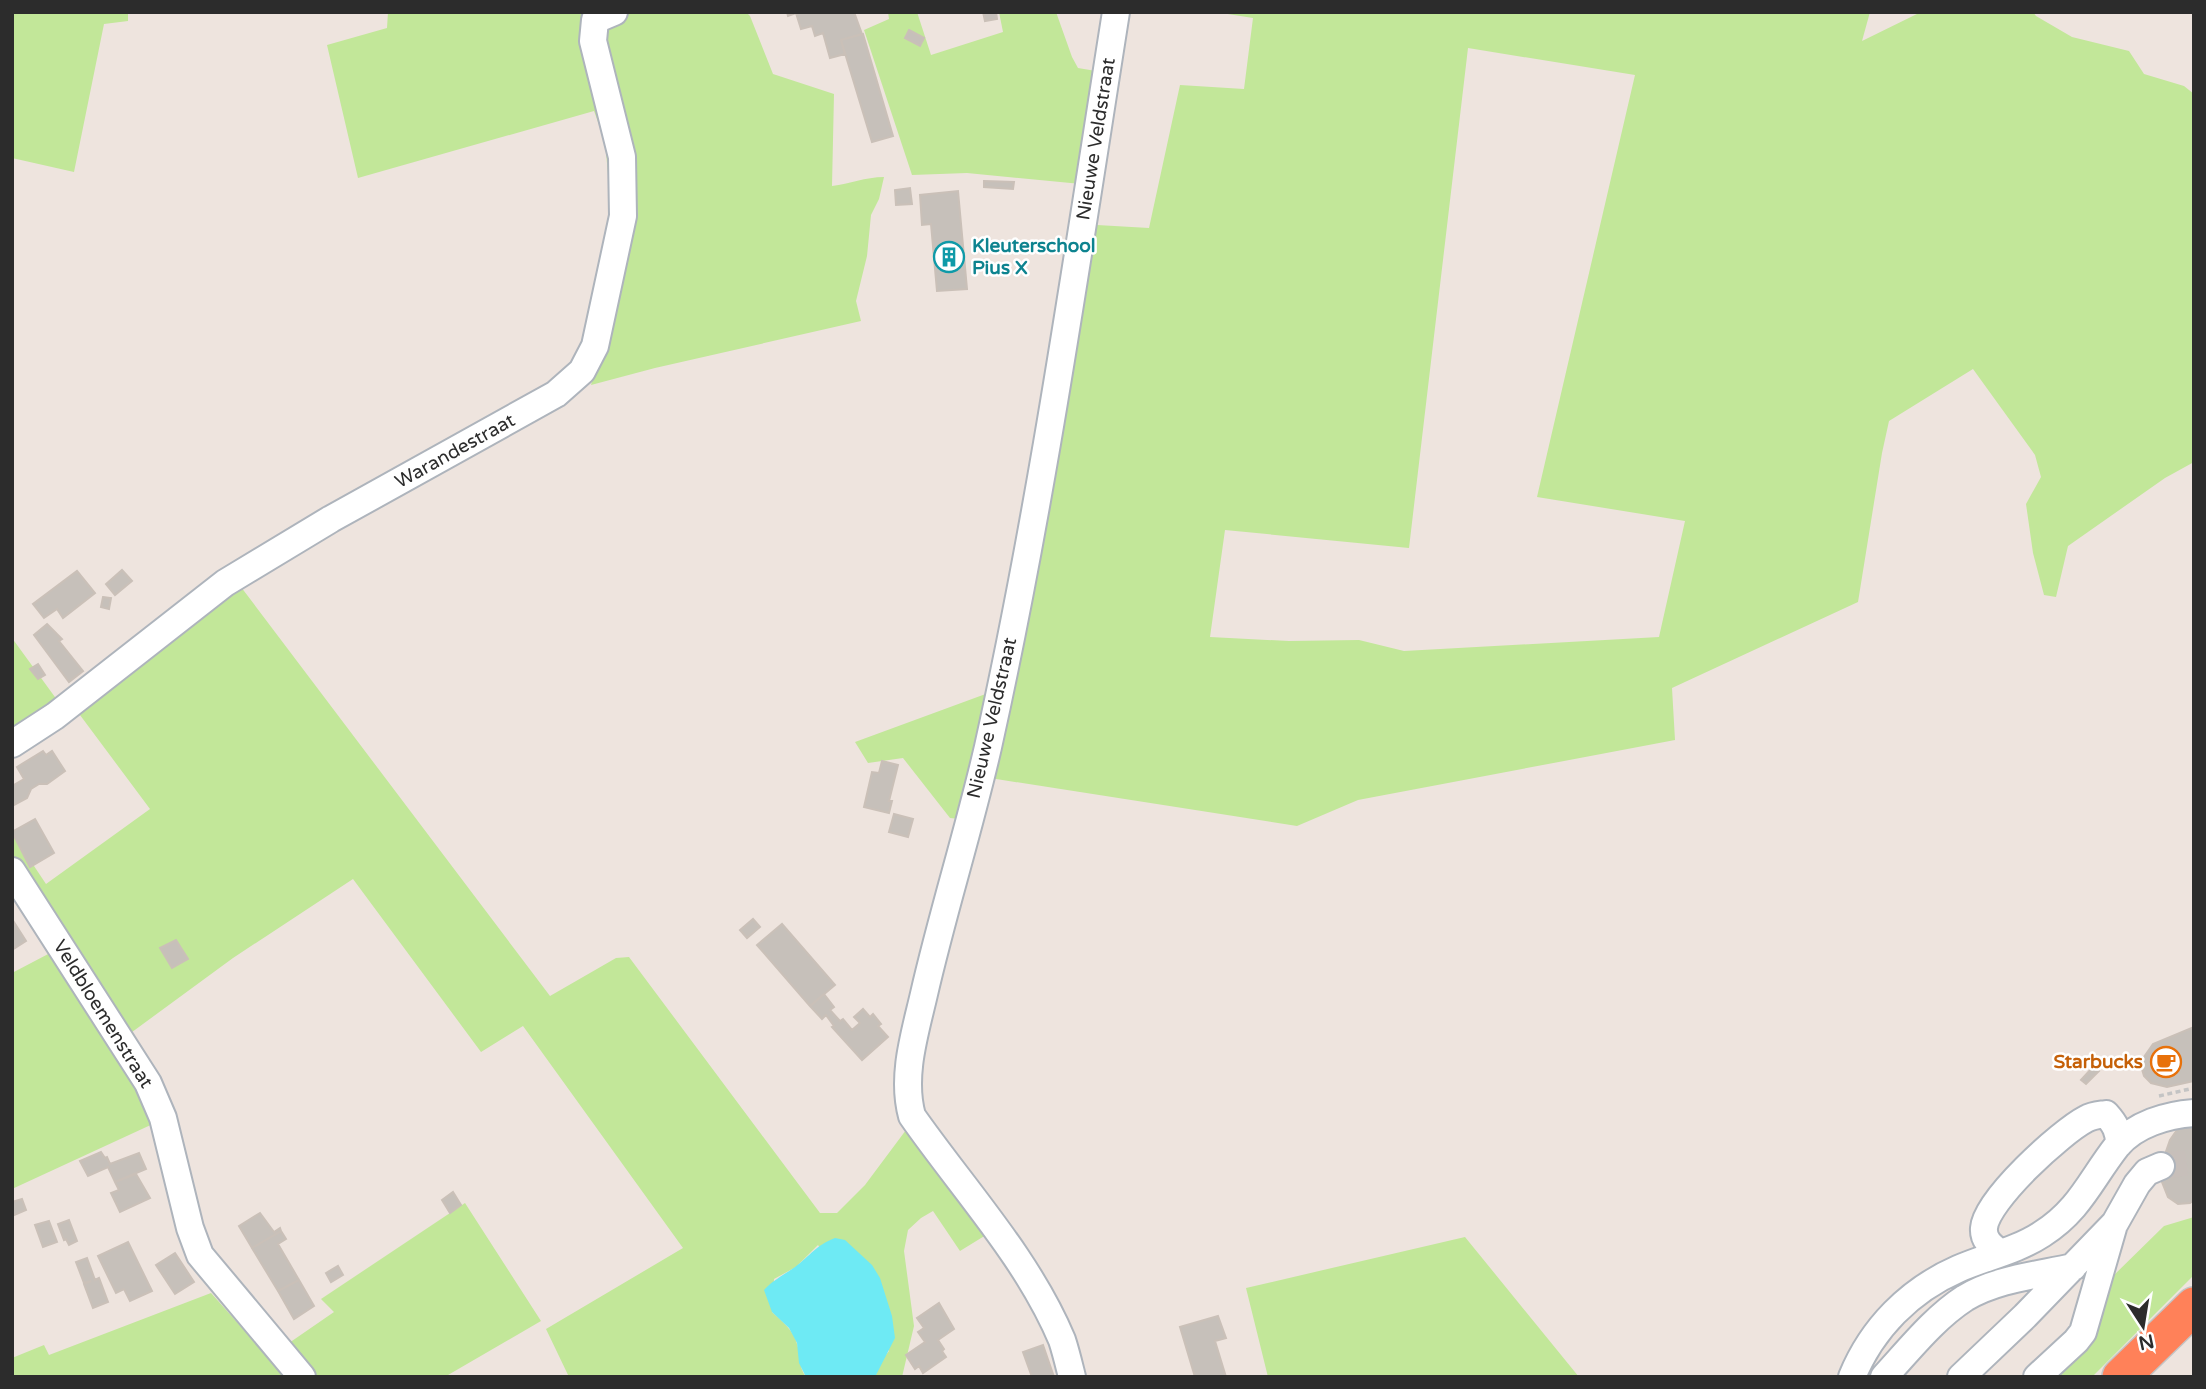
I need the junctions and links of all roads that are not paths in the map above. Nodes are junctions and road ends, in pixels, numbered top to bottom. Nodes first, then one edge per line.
1 (614, 12) edge
2 (1116, 12) edge
3 (12, 744) edge
4 (12, 871) edge
5 (2194, 1113) edge
6 (2119, 1144) junction
7 (2161, 1166) tunnel mouth
8 (2115, 1223) junction
9 (2000, 1253) junction
10 (2073, 1267) junction
11 (2194, 1306) edge
12 (302, 1377) edge
13 (1072, 1377) edge
14 (1852, 1377) edge
15 (1884, 1377) edge
16 (1961, 1377) edge
17 (2037, 1377) edge
18 (2121, 1377) edge

1 - 3 street, Warandestraat
2 - 13 street, Nieuwe Veldstraat
4 - 12 street, Veldbloemenstraat
5 - 6 street
6 - 9 street
6 - 9 street
7 - 8 street
8 - 10 street
8 - 17 street
9 - 14 street
10 - 15 street
10 - 16 street
11 - 18 highway

